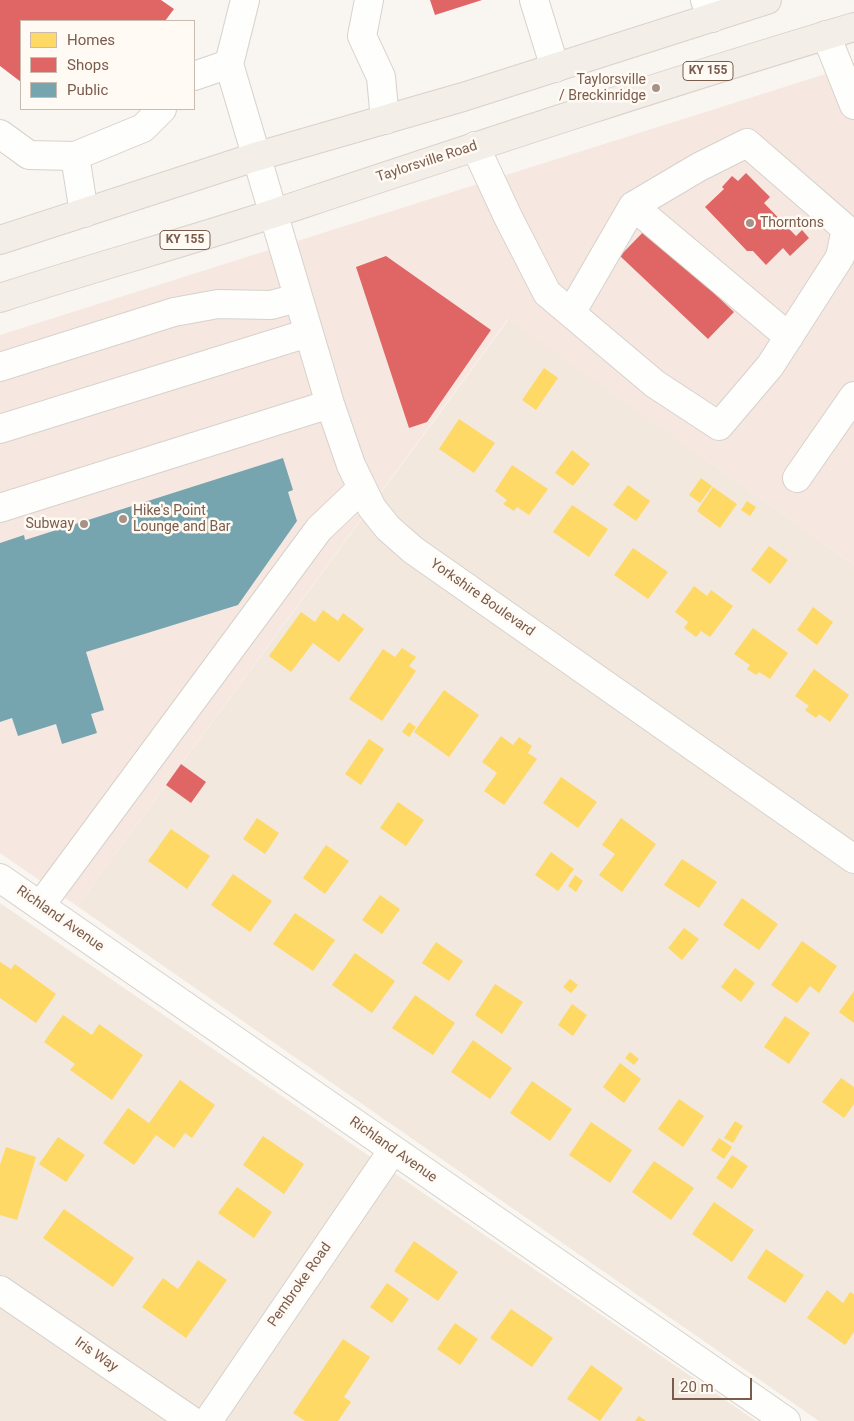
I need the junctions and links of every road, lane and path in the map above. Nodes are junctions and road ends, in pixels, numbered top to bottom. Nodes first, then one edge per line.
1 (370, 0) edge
2 (534, 0) edge
3 (767, 0) edge
4 (241, 2) edge
5 (708, 9) edge
6 (854, 27) edge
7 (826, 35) junction
8 (228, 64) junction
9 (555, 68) junction
10 (195, 76) edge
11 (854, 104) edge
12 (161, 110) edge
13 (385, 120) junction
14 (0, 134) edge
15 (475, 146) junction
16 (75, 156) junction
17 (255, 158) junction
18 (633, 206) junction
19 (84, 213) junction
20 (273, 214) junction
21 (0, 240) edge
22 (0, 298) edge
23 (297, 298) junction
24 (570, 313) junction
25 (308, 333) junction
26 (788, 337) junction
27 (0, 367) edge
28 (854, 396) edge
29 (330, 404) junction
30 (0, 429) edge
31 (797, 478) dead end
32 (362, 488) junction
33 (0, 508) edge
34 (854, 859) edge
35 (0, 878) edge
36 (40, 906) junction
37 (393, 1150) junction
38 (0, 1290) edge
39 (192, 1421) edge
40 (208, 1421) edge
41 (786, 1421) edge

1 - 13 street
2 - 9 street
3 - 5 main road
4 - 8 street
5 - 9 main road
6 - 7 main road, Taylorsville Road / KY 155
7 - 11 street
7 - 15 main road, Taylorsville Road / KY 155
8 - 10 street
8 - 17 street, Yorkshire Boulevard
9 - 13 main road
12 - 16 street
13 - 17 main road
14 - 16 street
15 - 20 main road, Taylorsville Road / KY 155
15 - 24 street
16 - 19 street
17 - 19 main road
17 - 20 street, Yorkshire Boulevard
18 - 24 street
18 - 26 street
18 - 26 street
19 - 21 main road
20 - 22 main road, Taylorsville Road / KY 155
20 - 23 street, Yorkshire Boulevard
23 - 25 street, Yorkshire Boulevard
23 - 27 street
24 - 26 street
25 - 29 street, Yorkshire Boulevard
25 - 30 street
28 - 31 street
29 - 32 street, Yorkshire Boulevard
29 - 33 street
32 - 34 street, Yorkshire Boulevard
32 - 36 street
35 - 36 street, Richland Avenue
36 - 37 street, Richland Avenue
37 - 40 street, Pembroke Road
37 - 41 street, Richland Avenue
38 - 39 street, Iris Way

